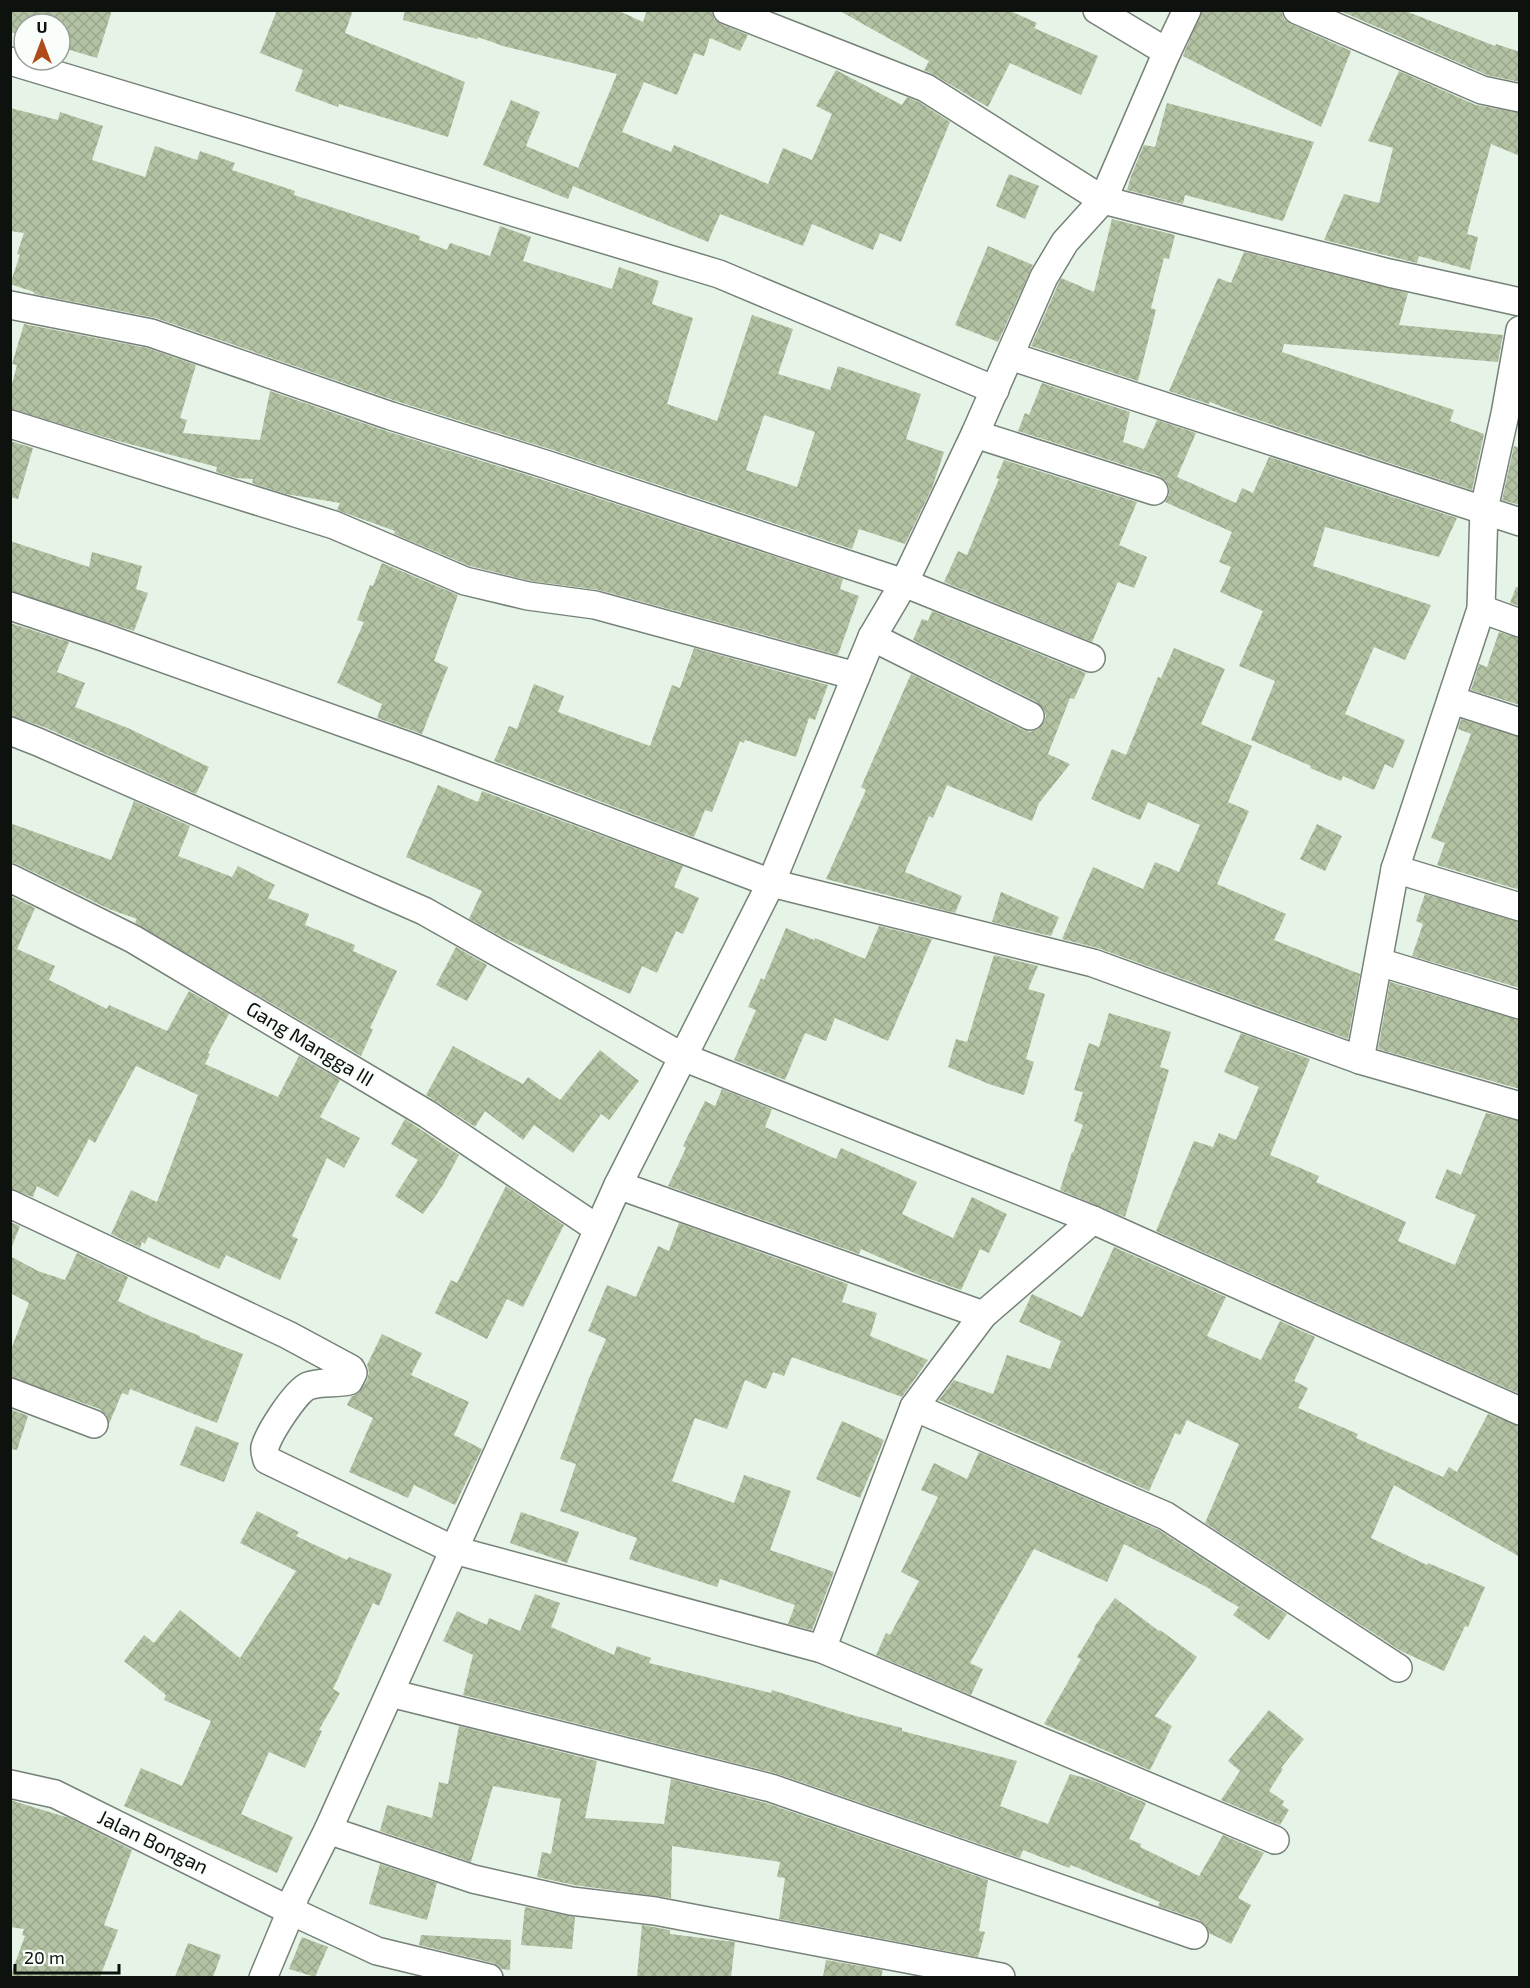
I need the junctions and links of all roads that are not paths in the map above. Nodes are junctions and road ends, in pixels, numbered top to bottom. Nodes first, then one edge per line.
1 (727, 10) edge
2 (1097, 10) edge
3 (1187, 10) edge
4 (1297, 10) edge
5 (1167, 52) junction
6 (10, 61) edge
7 (1520, 98) edge
8 (1103, 200) junction
9 (1520, 302) edge
10 (10, 305) edge
11 (1520, 330) edge
12 (1010, 356) junction
13 (995, 390) junction
14 (1512, 416) edge
15 (10, 424) edge
16 (975, 434) junction
17 (1154, 491) dead end
18 (1484, 509) junction
19 (1520, 522) edge
20 (904, 583) junction
21 (10, 606) edge
22 (1481, 609) junction
23 (1520, 623) edge
24 (872, 638) junction
25 (1091, 658) dead end
26 (856, 676) junction
27 (1452, 700) junction
28 (1030, 716) dead end
29 (1520, 722) edge
30 (10, 731) edge
31 (1395, 869) junction
32 (10, 878) edge
33 (771, 883) junction
34 (1520, 907) edge
35 (1379, 962) junction
36 (1520, 1005) edge
37 (683, 1057) junction
38 (1360, 1060) junction
39 (1520, 1106) edge
40 (618, 1185) junction
41 (10, 1203) edge
42 (1093, 1220) junction
43 (598, 1229) junction
44 (983, 1315) junction
45 (10, 1392) edge
46 (914, 1407) junction
47 (1520, 1411) edge
48 (94, 1424) dead end
49 (454, 1550) junction
50 (822, 1649) junction
51 (1398, 1668) dead end
52 (390, 1693) junction
53 (10, 1784) edge
54 (328, 1830) junction
55 (1275, 1840) dead end
56 (291, 1911) junction
57 (1194, 1935) dead end
58 (265, 1977) edge
59 (489, 1977) edge
60 (1001, 1977) edge

1 - 8 street
2 - 5 street
3 - 5 street
4 - 7 street
5 - 8 street
6 - 13 street
8 - 9 street
8 - 12 street
10 - 20 street
11 - 14 street
12 - 13 street
12 - 18 street
13 - 16 street
14 - 18 street
15 - 26 street
16 - 17 street
16 - 20 street
18 - 19 street
18 - 22 street
20 - 24 street
20 - 25 street
21 - 33 street
22 - 23 street
22 - 27 street
24 - 26 street
24 - 28 street
26 - 33 street
27 - 29 street
27 - 31 street
30 - 37 street
31 - 34 street
31 - 35 street
32 - 43 street, Gang Mangga III
33 - 37 street
33 - 38 street
35 - 36 street
35 - 38 street
37 - 40 street
37 - 42 street
38 - 39 street
40 - 43 street
40 - 44 street
41 - 49 street
42 - 44 street
42 - 47 street
43 - 49 street
44 - 46 street
45 - 48 street
46 - 50 street
46 - 51 street
49 - 50 street
49 - 52 street
50 - 55 street
52 - 54 street
52 - 57 street
53 - 56 street, Jalan Bongan
54 - 56 street
54 - 60 street
56 - 58 street
56 - 59 street, Jalan Bongan

